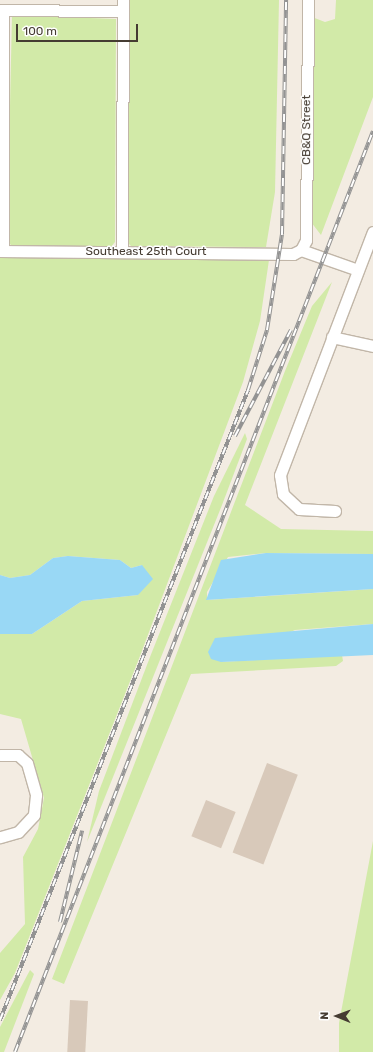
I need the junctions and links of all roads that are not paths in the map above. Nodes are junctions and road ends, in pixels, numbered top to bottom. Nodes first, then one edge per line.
1 (308, 0) edge
2 (123, 6) edge
3 (1, 10) edge
4 (1, 72) edge
5 (373, 232) edge
6 (2, 251) edge
7 (122, 252) junction
8 (297, 252) junction
9 (358, 270) junction
10 (332, 337) junction
11 (373, 346) edge
12 (335, 511) dead end
13 (0, 755) edge
14 (0, 838) edge

1 - 8 street, CB&Q Street
2 - 3 street
2 - 7 street
3 - 4 street
4 - 6 street
5 - 9 street
6 - 7 street, Southeast 25th Court
7 - 8 street, Southeast 25th Court
8 - 9 street, Southeast 25th Court
9 - 10 street
10 - 11 street
10 - 12 street
13 - 14 street

